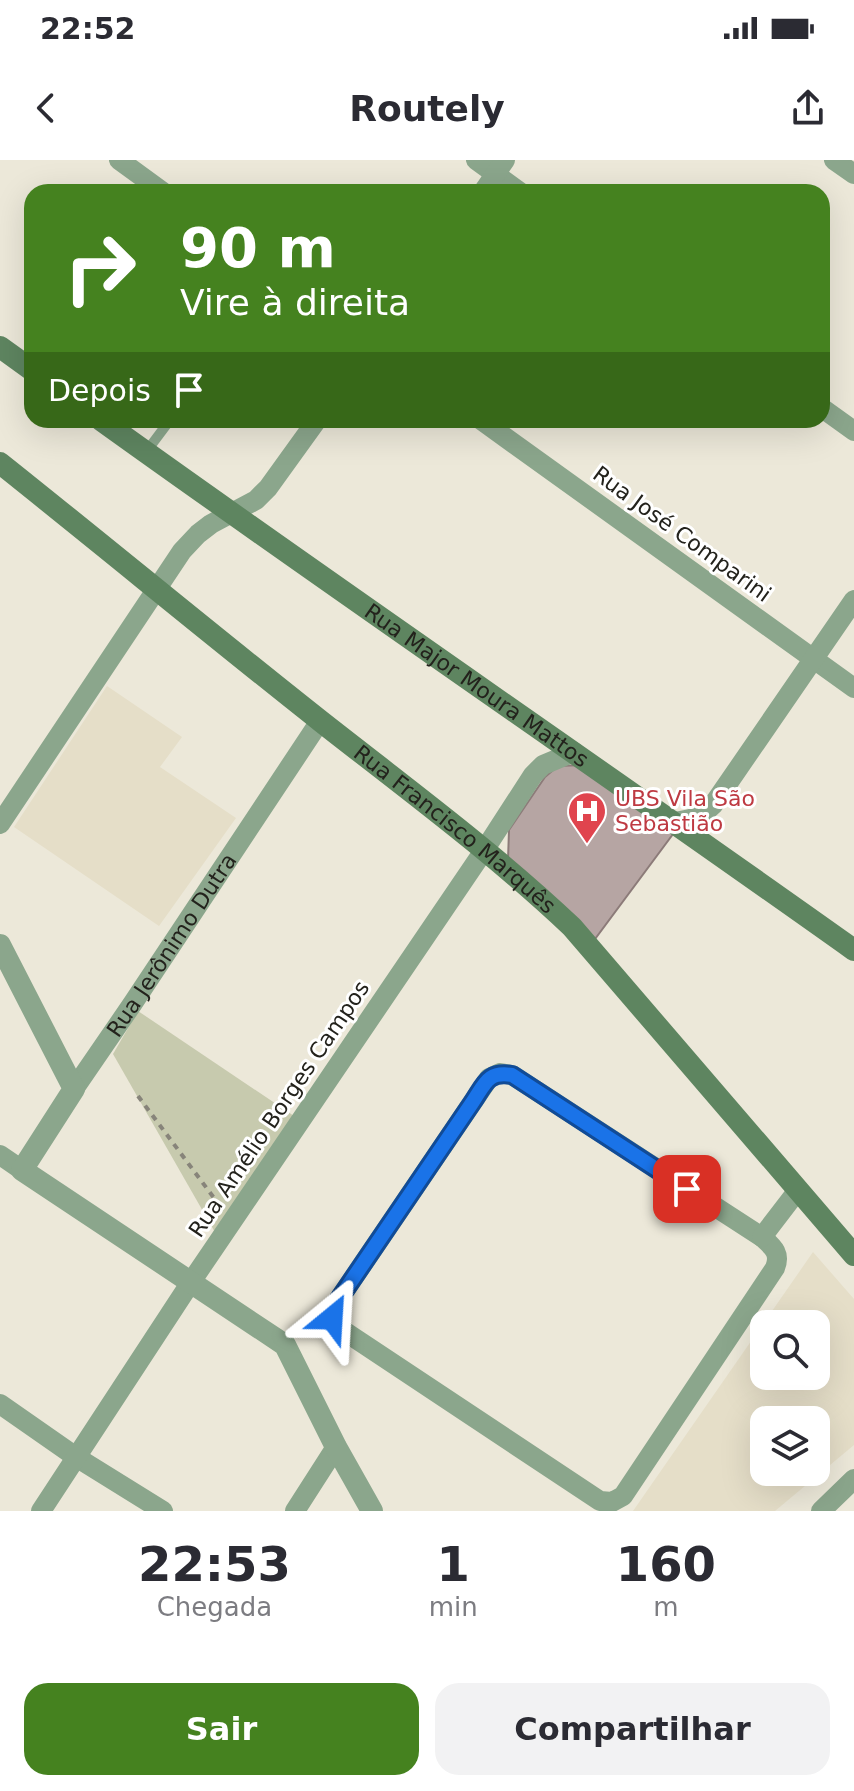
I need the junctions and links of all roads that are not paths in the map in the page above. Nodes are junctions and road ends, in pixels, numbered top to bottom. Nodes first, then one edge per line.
1 (119, 160) edge
2 (476, 160) edge
3 (834, 160) edge
4 (500, 167) edge
5 (854, 174) edge
6 (152, 184) edge
7 (488, 184) edge
8 (514, 184) edge
9 (0, 347) edge
10 (24, 364) edge
11 (830, 414) edge
12 (112, 428) edge
13 (164, 428) edge
14 (311, 428) edge
15 (492, 428) edge
16 (854, 431) edge
17 (146, 452) junction
18 (0, 463) edge
19 (231, 514) junction
20 (157, 589) junction
21 (854, 600) edge
22 (813, 658) junction
23 (854, 688) edge
24 (320, 721) junction
25 (574, 752) junction
26 (673, 822) junction
27 (0, 824) edge
28 (485, 849) junction
29 (0, 945) edge
30 (854, 950) edge
31 (74, 1089) junction
32 (0, 1155) edge
33 (22, 1170) junction
34 (798, 1190) junction
35 (762, 1237) junction
36 (854, 1255) edge
37 (191, 1282) junction
38 (0, 1404) edge
39 (336, 1447) junction
40 (76, 1457) junction
41 (854, 1479) edge
42 (41, 1511) edge
43 (163, 1511) edge
44 (295, 1511) edge
45 (372, 1511) edge
46 (821, 1511) edge

1 - 6 street
2 - 4 street
3 - 5 street
4 - 7 street
4 - 8 street
9 - 10 main road
11 - 16 street
12 - 17 main road, Rua Major Moura Mattos
13 - 17 lane
14 - 19 street
15 - 22 street, Rua José Comparini
17 - 19 main road, Rua Major Moura Mattos
18 - 20 main road, Rua Francisco Marquês
19 - 20 street
19 - 25 main road, Rua Major Moura Mattos
20 - 24 main road, Rua Francisco Marquês
20 - 27 street
21 - 22 street
22 - 23 street, Rua José Comparini
22 - 26 street
24 - 28 main road, Rua Francisco Marquês
24 - 31 street, Rua Jerônimo Dutra
25 - 26 main road, Rua Major Moura Mattos
25 - 28 street, Rua Amélio Borges Campos
26 - 30 main road, Rua Major Moura Mattos
28 - 34 main road, Rua Francisco Marquês
28 - 37 street, Rua Amélio Borges Campos
29 - 31 street
31 - 33 street, Rua Jerônimo Dutra
32 - 33 street
33 - 37 street
34 - 35 street
34 - 36 main road, Rua Francisco Marquês
35 - 35 street
37 - 39 street
37 - 40 street, Rua Amélio Borges Campos
38 - 40 street
39 - 44 street
39 - 45 street
40 - 42 street, Rua Amélio Borges Campos
40 - 43 street
41 - 46 street

